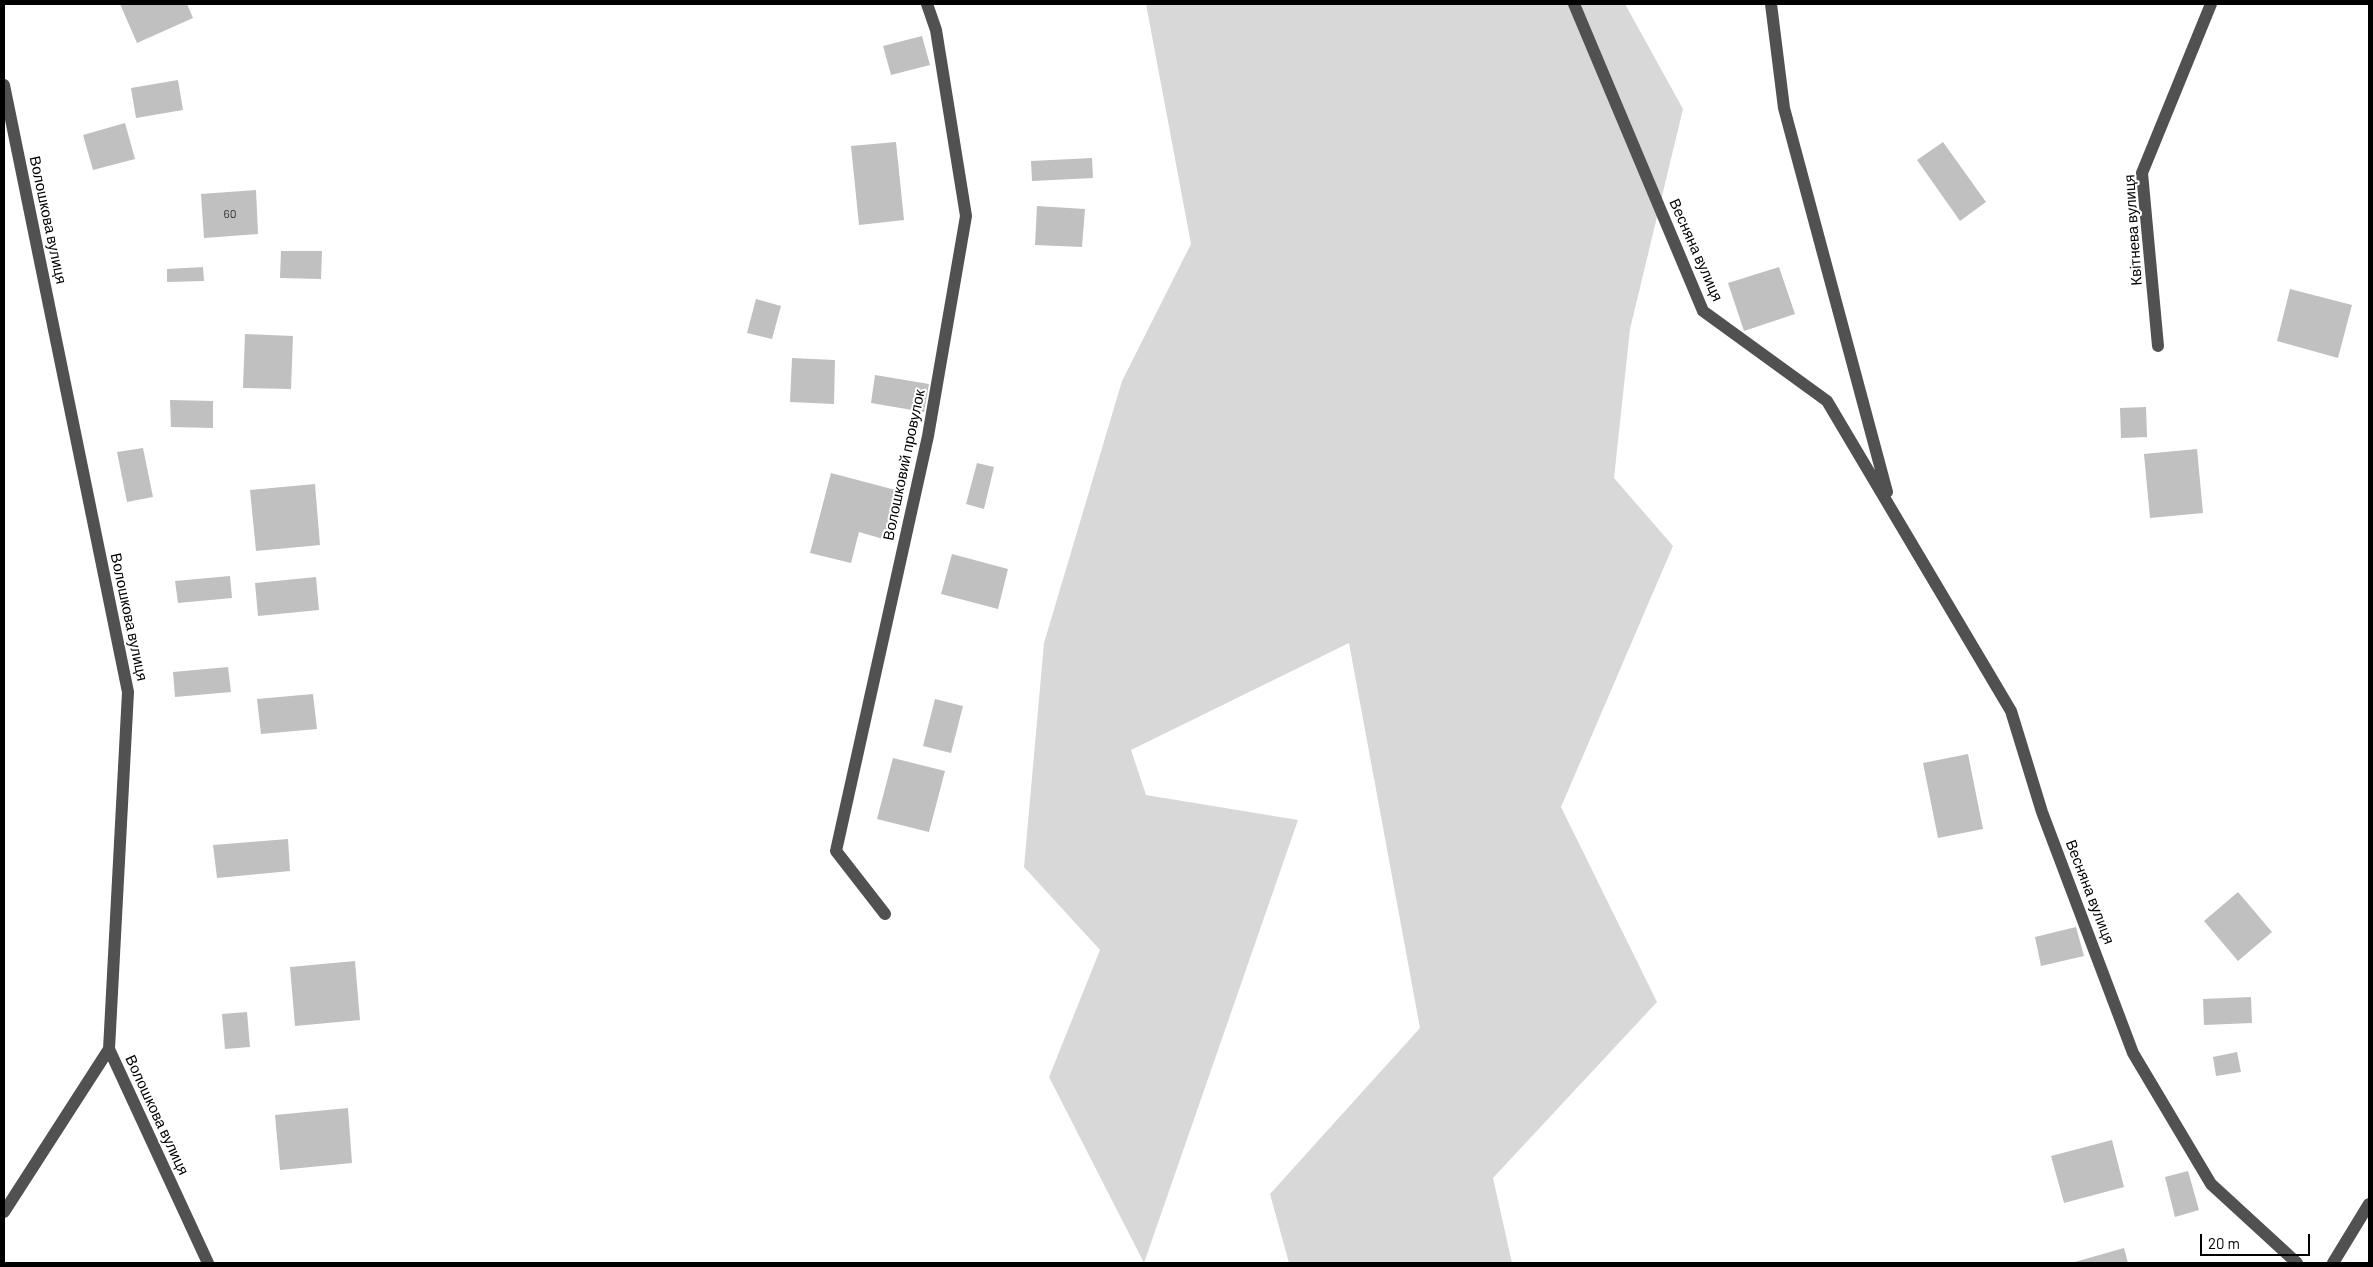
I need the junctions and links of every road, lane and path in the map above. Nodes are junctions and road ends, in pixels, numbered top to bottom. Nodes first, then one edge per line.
1 (927, 4) edge
2 (1574, 4) edge
3 (1771, 4) edge
4 (2211, 4) edge
5 (4, 85) edge
6 (2158, 346) dead end
7 (1890, 506) junction
8 (885, 914) dead end
9 (109, 1049) junction
10 (2369, 1204) edge
11 (4, 1212) edge
12 (208, 1263) edge
13 (2297, 1263) edge
14 (2333, 1263) edge

1 - 8 street, Волошковий провулок
2 - 7 street, Весняна вулиця
3 - 7 street, Весняна вулиця
4 - 6 street, Квітнева вулиця
5 - 9 street, Волошкова вулиця
7 - 13 street, Весняна вулиця
9 - 11 street
9 - 12 street, Волошкова вулиця
10 - 14 street

